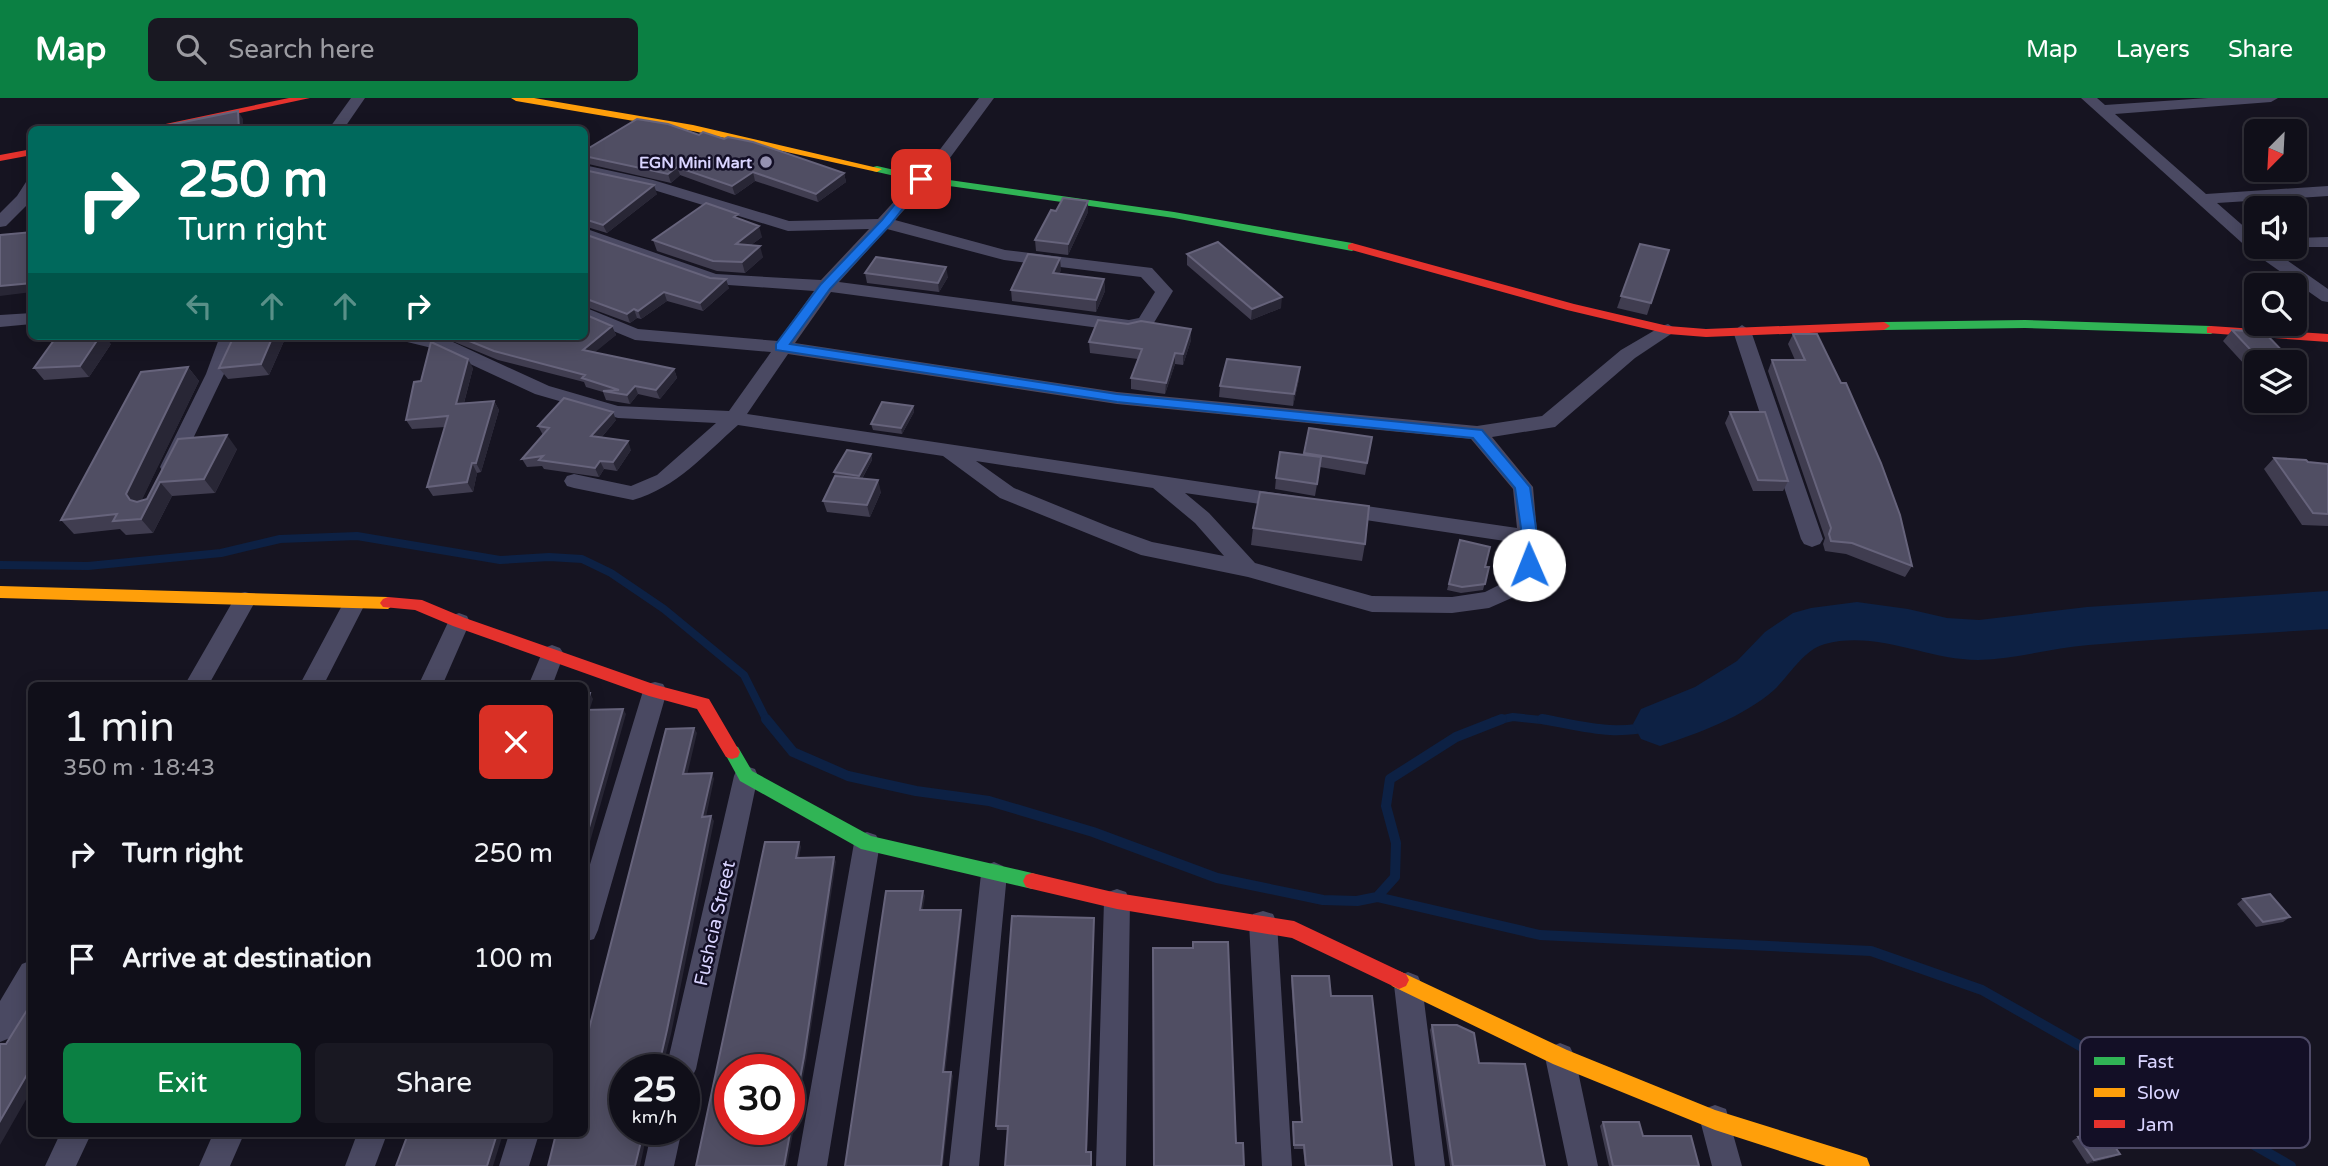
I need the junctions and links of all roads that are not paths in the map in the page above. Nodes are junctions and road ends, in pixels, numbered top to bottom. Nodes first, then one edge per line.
1 (304, 98) edge
2 (358, 98) edge
3 (516, 98) edge
4 (988, 98) edge
5 (2088, 98) edge
6 (2271, 98) edge
7 (2102, 110) junction
8 (162, 126) edge
9 (338, 126) edge
10 (28, 153) edge
11 (0, 158) edge
12 (588, 171) edge
13 (921, 179) junction
14 (2328, 191) edge
15 (28, 193) edge
16 (28, 194) edge
17 (2201, 198) junction
18 (0, 204) edge
19 (28, 216) edge
20 (886, 222) junction
21 (0, 223) edge
22 (588, 234) edge
23 (2244, 235) edge
24 (2328, 242) edge
25 (2307, 243) edge
26 (2275, 259) edge
27 (826, 286) junction
28 (2328, 297) edge
29 (588, 314) edge
30 (25, 318) edge
31 (0, 321) edge
32 (1668, 330) junction
33 (1742, 331) junction
34 (2328, 338) edge
35 (228, 340) edge
36 (421, 340) edge
37 (781, 347) junction
38 (734, 418) junction
39 (1478, 433) junction
40 (946, 450) junction
41 (573, 481) dead end
42 (162, 482) edge
43 (1158, 482) junction
44 (1528, 537) junction
45 (1812, 539) dead end
46 (1248, 569) junction
47 (0, 592) edge
48 (245, 600) junction
49 (354, 604) junction
50 (458, 622) junction
51 (552, 654) junction
52 (198, 682) edge
53 (313, 682) edge
54 (432, 682) edge
55 (542, 682) edge
56 (655, 691) junction
57 (746, 776) junction
58 (867, 843) junction
59 (994, 874) junction
60 (1117, 901) junction
61 (588, 917) edge
62 (1264, 923) junction
63 (28, 980) edge
64 (1408, 985) junction
65 (0, 1028) edge
66 (684, 1054) edge
67 (1560, 1057) junction
68 (1715, 1119) junction
69 (74, 1137) edge
70 (228, 1137) edge
71 (371, 1137) edge
72 (523, 1137) edge
73 (664, 1145) edge
74 (60, 1166) edge
75 (214, 1166) edge
76 (360, 1166) edge
77 (514, 1166) edge
78 (659, 1166) edge
79 (812, 1166) edge
80 (964, 1166) edge
81 (1111, 1166) edge
82 (1277, 1166) edge
83 (1430, 1166) edge
84 (1583, 1166) edge
85 (1727, 1166) edge
86 (1859, 1166) edge

1 - 8 street
2 - 9 street
3 - 13 street
4 - 13 street
5 - 7 street
6 - 7 street
7 - 17 street
10 - 11 street
12 - 20 street
13 - 20 street
13 - 32 street
14 - 17 street
15 - 18 street
16 - 21 street
17 - 23 street
19 - 21 street
20 - 27 street
20 - 27 street
22 - 27 street
24 - 25 street
26 - 28 street
27 - 37 street
29 - 37 street
30 - 31 street
32 - 33 street
32 - 39 street
33 - 34 street
33 - 45 street
35 - 42 street
36 - 38 street
37 - 38 street
37 - 39 street
38 - 40 street
38 - 41 street
39 - 44 street
40 - 43 street
40 - 46 street
43 - 44 street
43 - 46 street
44 - 46 street
47 - 48 street
48 - 49 street
48 - 52 street
49 - 50 street
49 - 53 street
50 - 51 street
50 - 54 street
51 - 55 street
51 - 56 street
56 - 57 street
56 - 61 street
57 - 58 street
57 - 66 street, Fushcia Street
58 - 59 street
58 - 79 street
59 - 60 street
59 - 80 street
60 - 62 street
60 - 81 street
62 - 64 street
62 - 82 street
63 - 65 street
64 - 67 street
64 - 83 street
67 - 68 street
67 - 84 street
68 - 85 street
68 - 86 street
69 - 74 street
70 - 75 street
71 - 76 street
72 - 77 street
73 - 78 street

